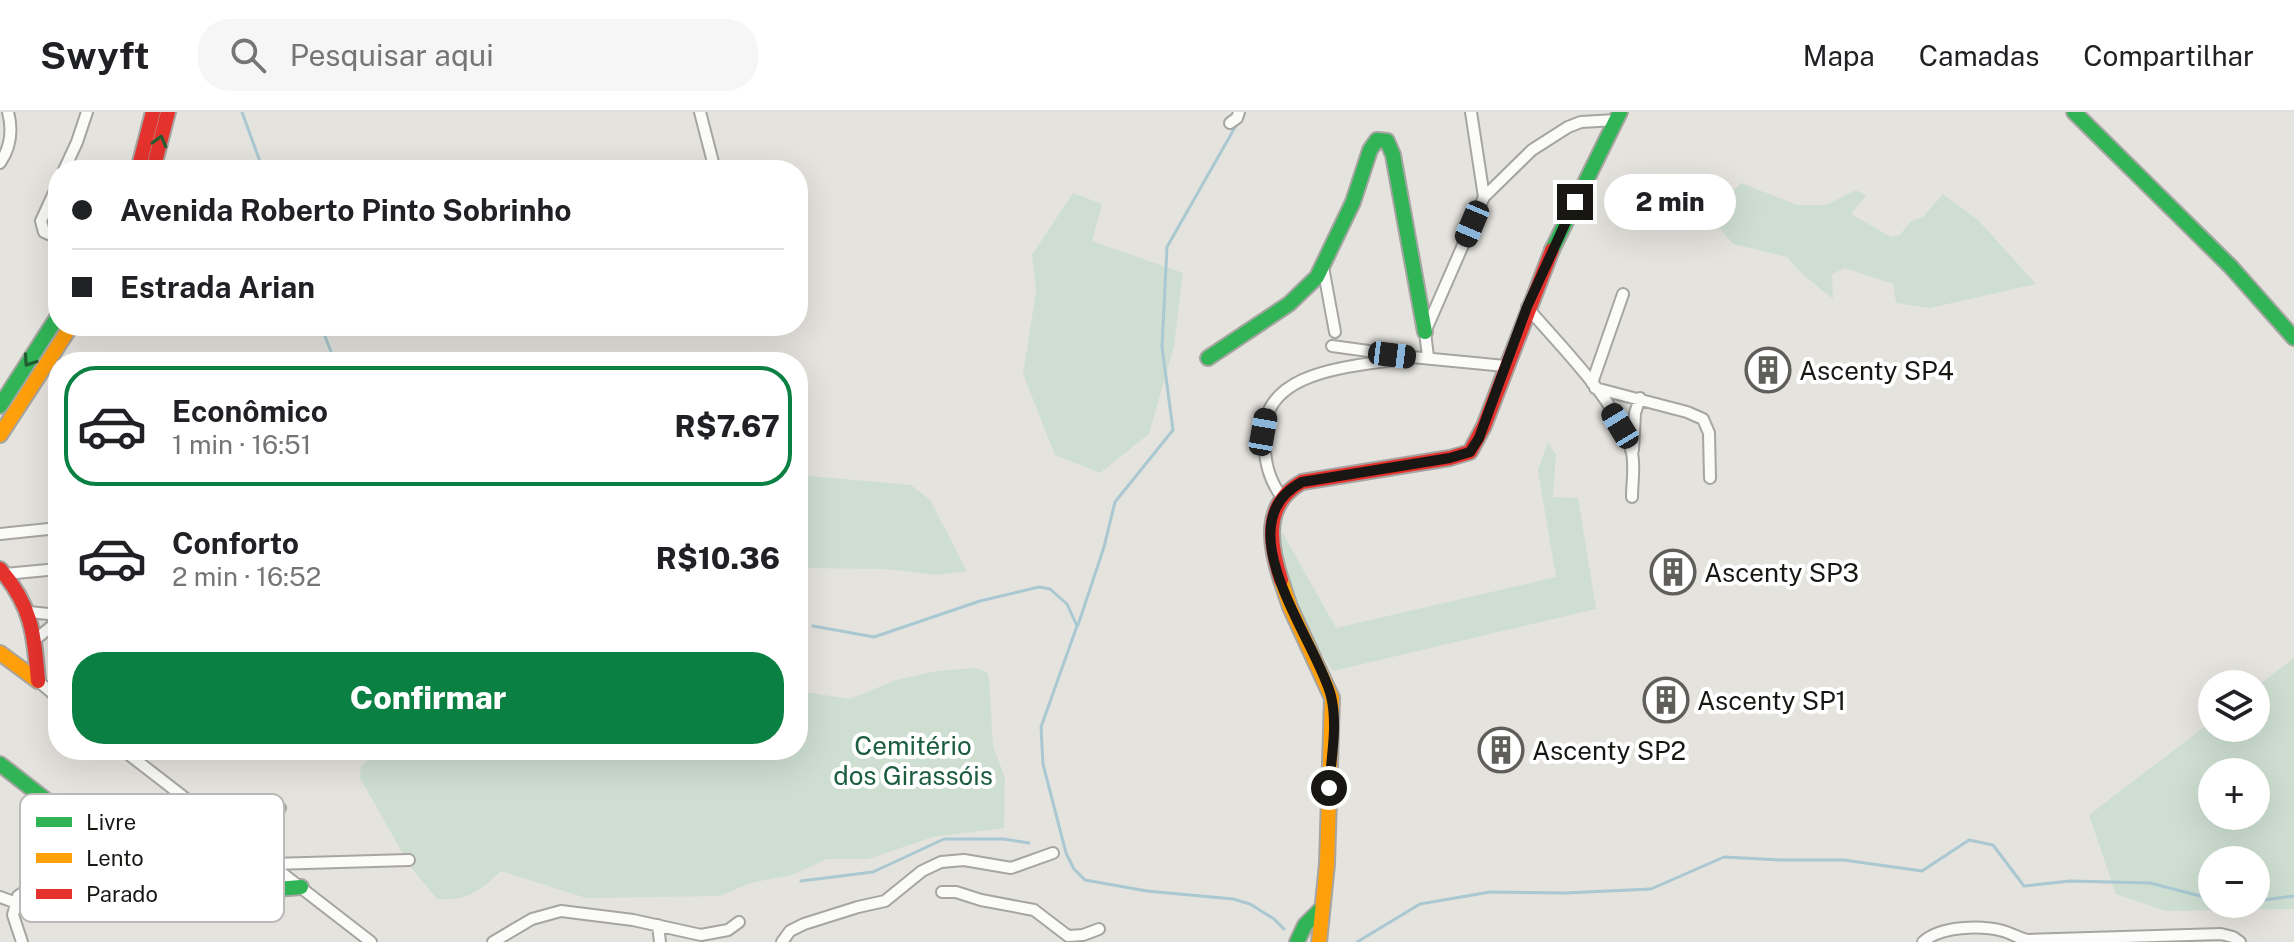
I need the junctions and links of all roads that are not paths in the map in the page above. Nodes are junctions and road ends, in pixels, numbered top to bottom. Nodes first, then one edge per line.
1 (8, 112) edge
2 (87, 112) edge
3 (153, 112) edge
4 (168, 112) edge
5 (700, 112) edge
6 (1239, 112) edge
7 (1471, 112) edge
8 (2074, 112) edge
9 (1618, 116) edge
10 (1230, 123) dead end
11 (69, 160) edge
12 (141, 160) edge
13 (156, 160) edge
14 (712, 160) edge
15 (0, 163) edge
16 (1484, 197) junction
17 (48, 206) edge
18 (48, 234) edge
19 (1323, 267) junction
20 (1623, 294) dead end
21 (1527, 307) junction
22 (48, 332) edge
23 (1335, 332) dead end
24 (1425, 332) junction
25 (2294, 338) edge
26 (1332, 346) dead end
27 (1412, 357) junction
28 (1428, 357) junction
29 (1208, 358) dead end
30 (48, 361) edge
31 (1505, 366) junction
32 (1594, 386) junction
33 (1640, 398) junction
34 (0, 406) edge
35 (0, 435) edge
36 (1633, 456) junction
37 (1710, 478) dead end
38 (1282, 497) junction
39 (1632, 497) dead end
40 (48, 529) edge
41 (0, 534) edge
42 (48, 569) edge
43 (2, 571) edge
44 (29, 612) junction
45 (48, 614) edge
46 (48, 629) edge
47 (36, 639) junction
48 (0, 653) edge
49 (38, 681) junction
50 (48, 690) edge
51 (136, 760) edge
52 (0, 764) edge
53 (38, 794) edge
54 (181, 794) edge
55 (1053, 853) dead end
56 (409, 860) dead end
57 (284, 864) edge
58 (284, 874) edge
59 (301, 887) junction
60 (284, 888) edge
61 (942, 892) dead end
62 (20, 894) edge
63 (0, 897) edge
64 (14, 902) junction
65 (1321, 909) junction
66 (739, 922) dead end
67 (658, 925) junction
68 (1099, 929) dead end
69 (707, 935) junction
70 (2116, 940) edge
71 (22, 942) edge
72 (371, 942) edge
73 (493, 942) edge
74 (660, 942) edge
75 (718, 942) edge
76 (782, 942) edge
77 (1297, 942) edge
78 (1319, 942) edge
79 (1923, 942) edge
80 (2240, 942) edge

1 - 15 street
2 - 11 street
3 - 12 street
13 -> 4 street
5 - 14 street
6 - 10 street
7 - 16 street
8 - 25 street
9 - 16 street
9 - 21 street
16 - 24 street
17 - 18 street
19 - 23 street
19 - 24 street
19 - 29 street
20 - 32 street
21 - 31 street
21 - 32 street
22 -> 34 street
24 - 28 street
26 - 27 street
27 - 28 street
27 - 38 street
28 - 31 street
30 - 35 street
31 - 38 street
32 - 33 street
32 - 36 street
33 - 36 street
33 - 37 street
36 - 39 street
38 - 65 street
40 - 41 street
42 - 43 street
43 - 44 street
44 - 45 street
44 - 47 street
46 - 47 street
47 - 49 street
48 - 49 street
49 - 50 street
51 - 54 street
52 - 53 street
55 - 76 street
56 - 57 street
58 - 59 street
59 - 60 street
59 - 72 street
61 - 68 street
62 - 64 street
63 - 64 street
64 - 71 street
65 - 77 street
65 - 78 street
66 - 69 street
67 - 69 street
67 - 73 street
67 - 74 street
69 - 75 street
70 - 79 street
70 - 80 street

